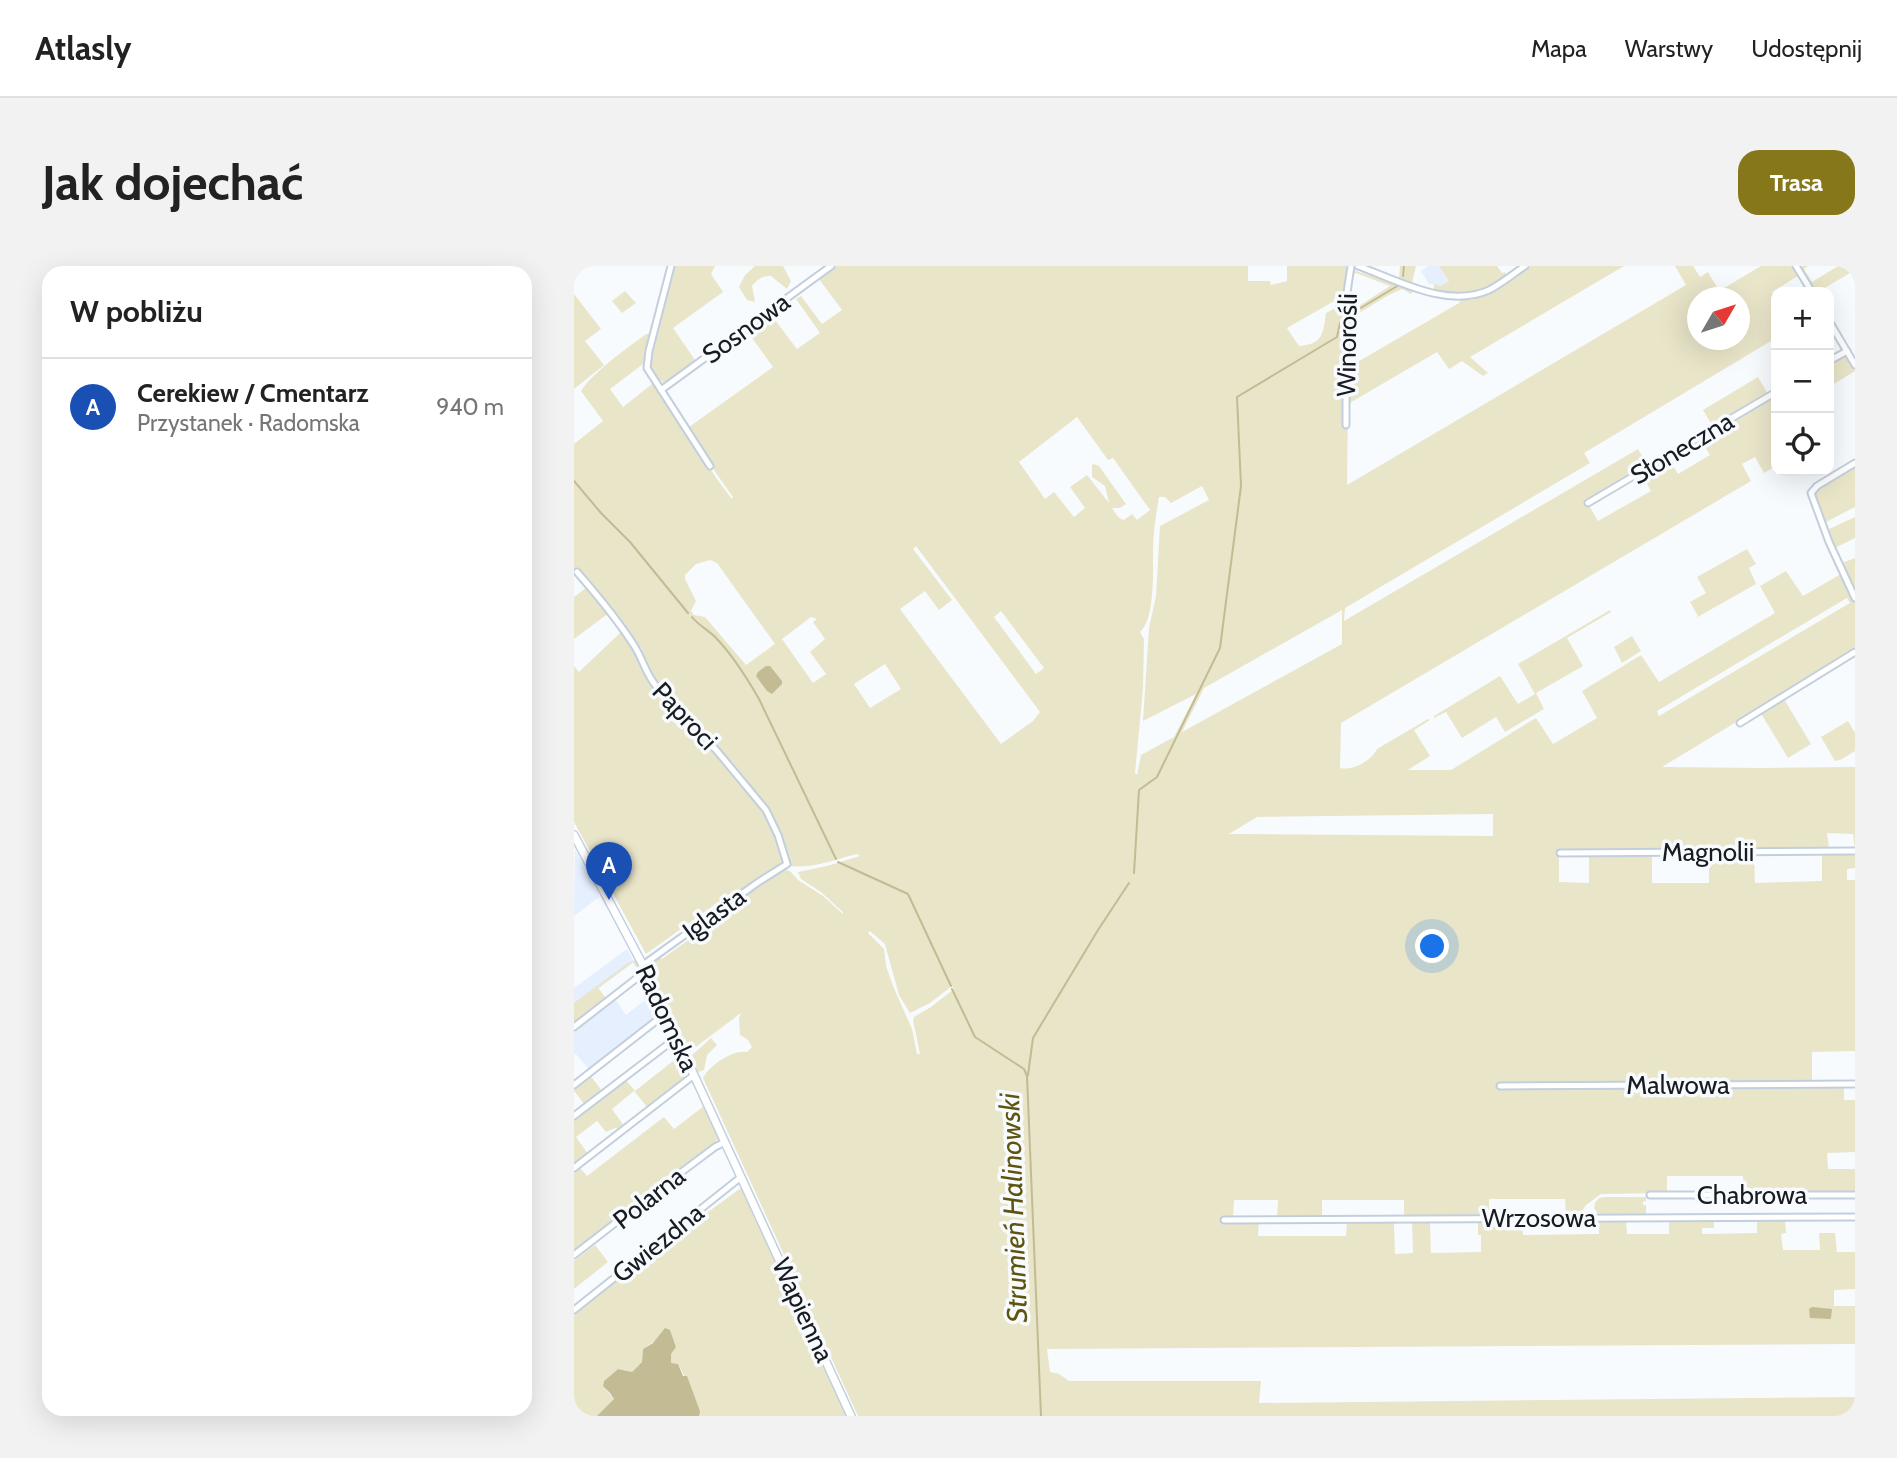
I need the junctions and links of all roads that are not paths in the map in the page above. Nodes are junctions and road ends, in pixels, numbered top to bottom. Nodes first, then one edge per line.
1 (671, 266) edge
2 (831, 266) edge
3 (1351, 266) edge
4 (1358, 266) edge
5 (1525, 266) edge
6 (1796, 266) edge
7 (1809, 287) edge
8 (1834, 329) edge
9 (1847, 351) junction
10 (1834, 358) edge
11 (1855, 365) edge
12 (661, 390) junction
13 (1771, 395) edge
14 (1346, 425) dead end
15 (1855, 463) edge
16 (710, 466) dead end
17 (1588, 503) dead end
18 (577, 572) dead end
19 (1855, 598) edge
20 (1855, 652) edge
21 (1740, 723) dead end
22 (574, 835) edge
23 (1855, 851) edge
24 (1560, 853) dead end
25 (787, 864) joint
26 (644, 968) junction
27 (665, 1014) junction
28 (574, 1027) edge
29 (676, 1038) junction
30 (694, 1075) junction
31 (1855, 1084) edge
32 (574, 1085) edge
33 (1500, 1086) dead end
34 (574, 1116) edge
35 (725, 1142) junction
36 (574, 1168) edge
37 (741, 1176) junction
38 (1650, 1195) dead end
39 (1855, 1195) edge
40 (754, 1204) joint
41 (1855, 1217) edge
42 (1224, 1220) dead end
43 (574, 1255) edge
44 (574, 1310) edge
45 (851, 1416) edge

1 - 12 street
2 - 12 street, Sosnowa
3 - 14 street, Winorośli
4 - 5 street
6 - 7 street
8 - 9 street
9 - 10 street
9 - 11 street
12 - 16 street
13 - 17 street, Słoneczna
15 - 19 street
18 - 25 street, Paproci
20 - 21 street
22 - 26 street, Radomska
23 - 24 street, Magnolii
25 - 26 street, Iglasta
26 - 27 street, Radomska
26 - 28 street, Iglasta
27 - 29 street, Radomska
27 - 32 street
29 - 30 street, Radomska
29 - 34 street
30 - 35 street, Radomska
30 - 36 street
31 - 33 street, Malwowa
35 - 37 street, Radomska
35 - 43 street, Polarna
37 - 40 street, Radomska
37 - 44 street, Gwiezdna
38 - 39 street, Chabrowa
40 - 45 street, Wapienna
41 - 42 street, Wrzosowa

